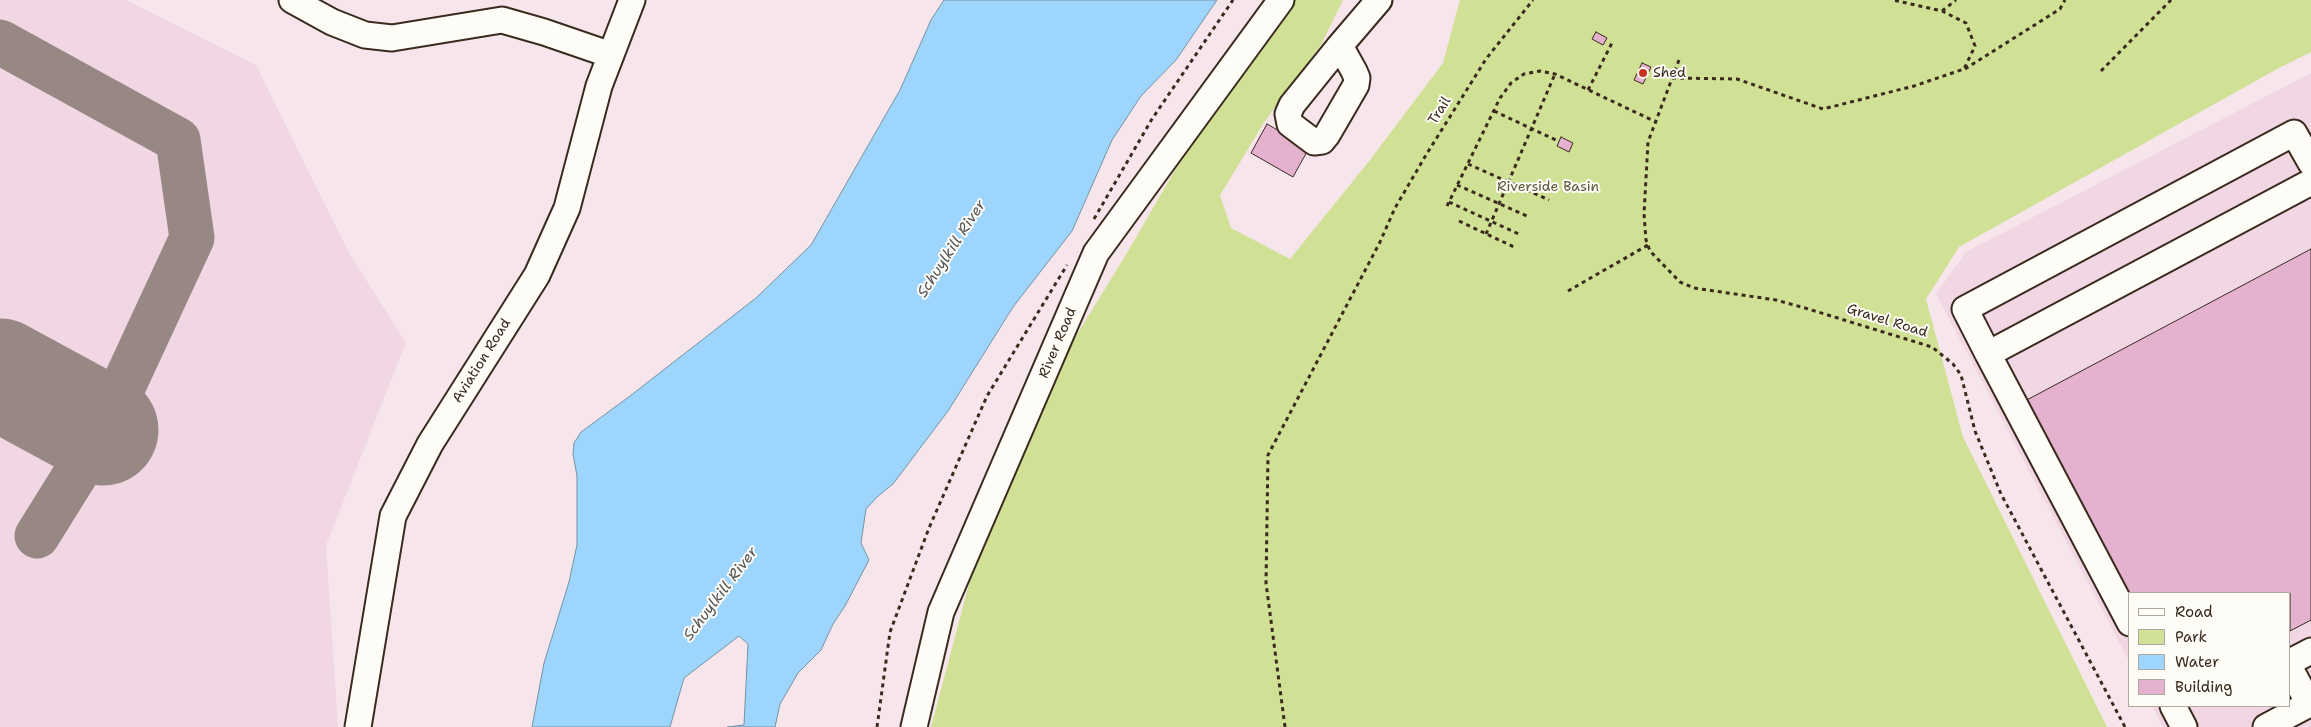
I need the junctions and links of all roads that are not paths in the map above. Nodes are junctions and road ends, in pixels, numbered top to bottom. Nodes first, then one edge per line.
1 (292, 0) edge
2 (632, 0) edge
3 (1281, 0) edge
4 (1379, 0) edge
5 (1338, 48) dead end
6 (611, 55) junction
7 (2311, 162) edge
8 (2311, 182) edge
9 (1988, 354) junction
10 (2128, 619) edge
11 (2311, 651) edge
12 (2291, 661) edge
13 (2291, 670) edge
14 (2310, 704) edge
15 (2174, 707) edge
16 (358, 727) edge
17 (914, 727) edge
18 (2184, 727) edge
19 (2266, 727) edge

1 - 6 street
2 - 6 street, Aviation Road
3 - 17 street, River Road
4 - 5 street
6 - 16 street, Aviation Road
7 - 9 street
8 - 9 street
9 - 10 street
11 - 12 street
13 - 14 street
14 - 19 street
15 - 18 street

